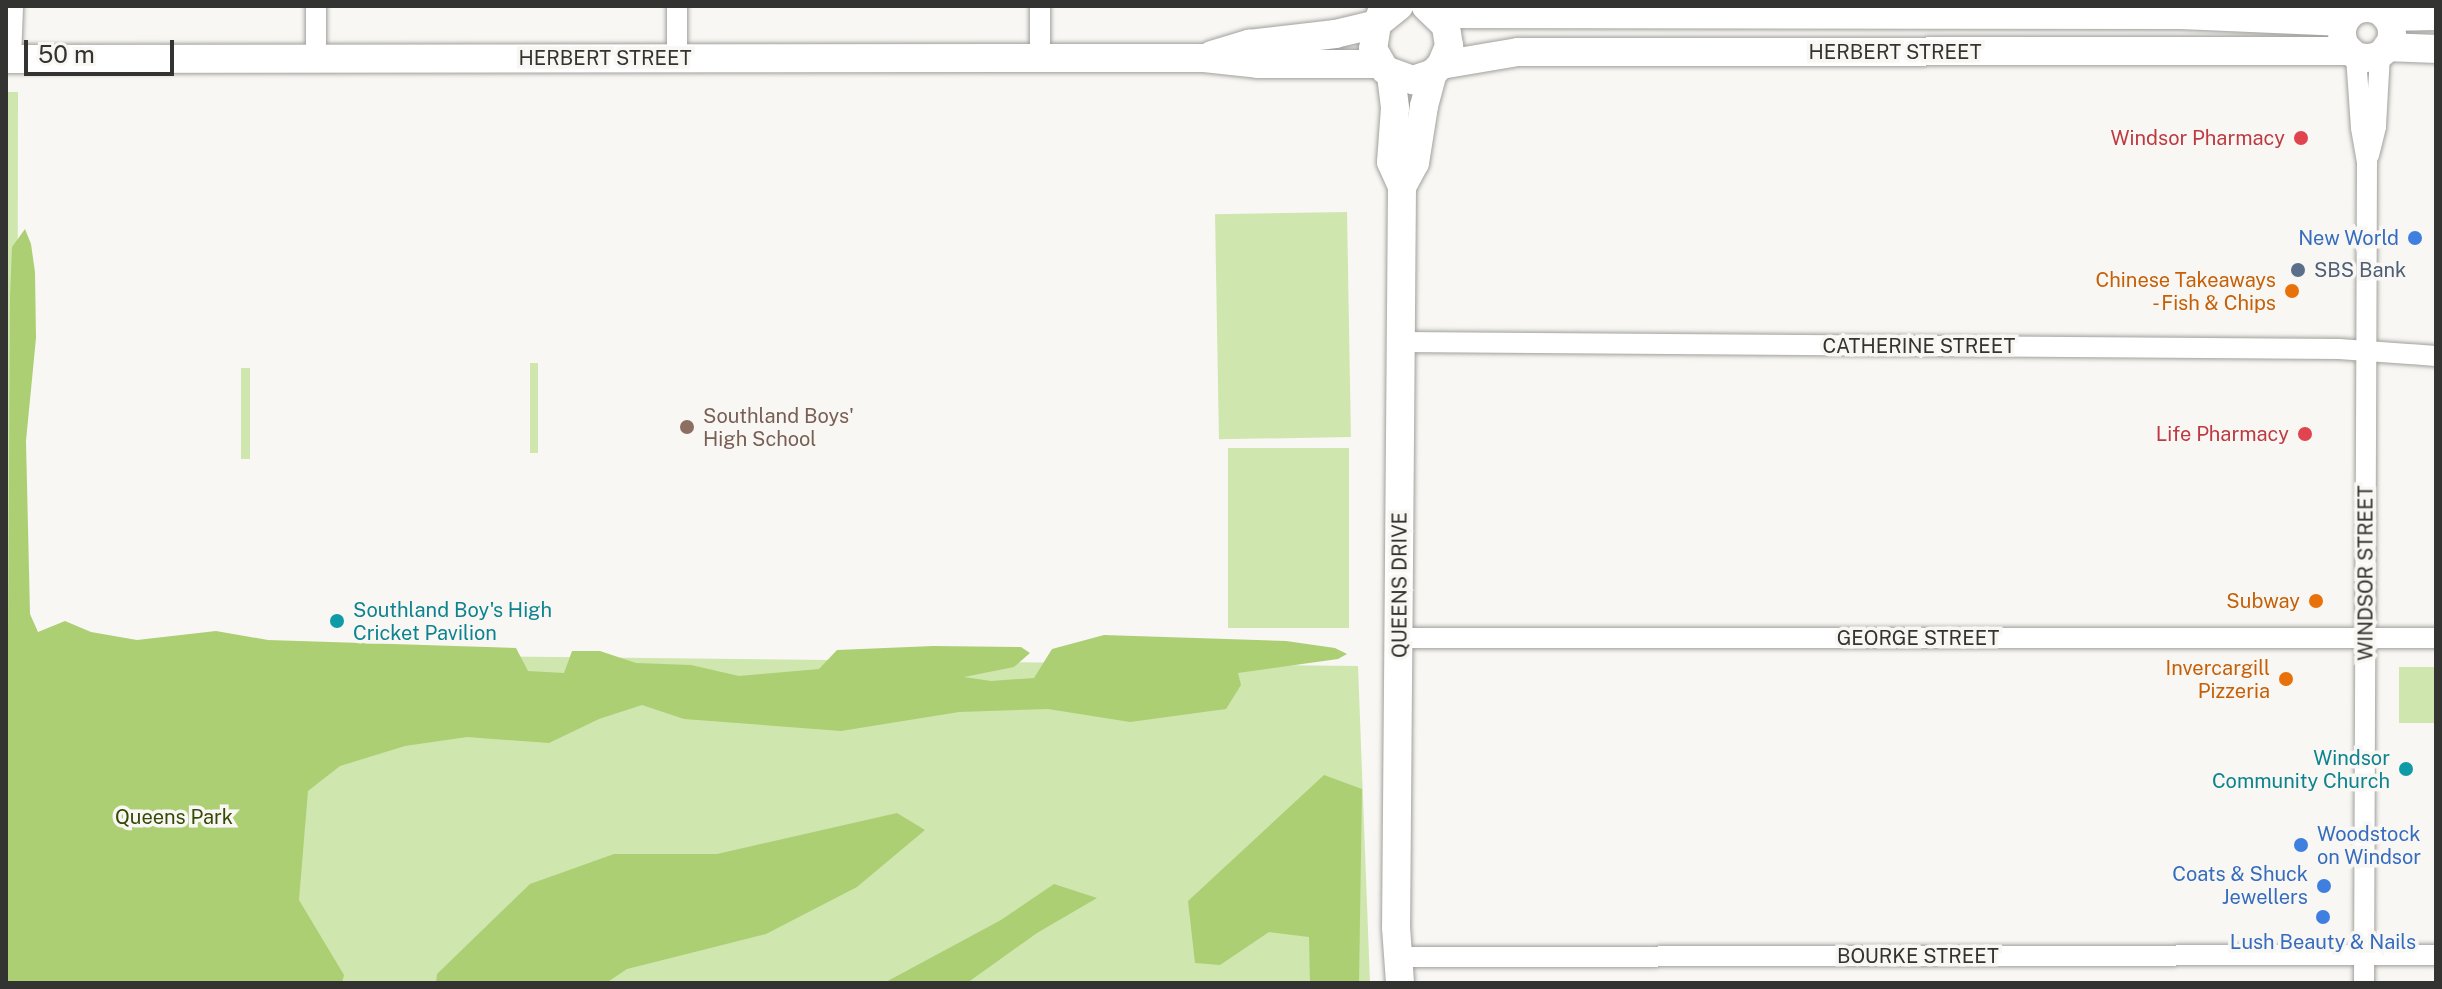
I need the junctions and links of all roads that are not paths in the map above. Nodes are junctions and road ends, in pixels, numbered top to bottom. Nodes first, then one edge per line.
1 (13, 6) edge
2 (316, 6) edge
3 (677, 6) edge
4 (1040, 6) edge
5 (1399, 6) edge
6 (1430, 8) edge
7 (2367, 12) edge
8 (1380, 15) edge
9 (1903, 16) junction
10 (2436, 16) edge
11 (2436, 49) edge
12 (1903, 52) junction
13 (2368, 52) junction
14 (677, 58) junction
15 (1040, 58) junction
16 (1204, 58) junction
17 (8, 59) edge
18 (316, 59) junction
19 (1386, 69) junction
20 (1437, 69) junction
21 (1402, 187) junction
22 (1401, 342) junction
23 (2367, 351) junction
24 (2436, 356) edge
25 (2365, 637) junction
26 (1401, 638) junction
27 (2436, 638) edge
28 (2364, 955) junction
29 (2436, 955) edge
30 (1400, 970) edge
31 (2364, 983) edge

1 - 17 street
2 - 18 street
3 - 14 street
4 - 15 street
5 - 8 street, HERBERT STREET
6 - 9 street, HERBERT STREET
6 - 20 street, HERBERT STREET
7 - 9 street, HERBERT STREET
7 - 10 street, HERBERT STREET
7 - 13 street, WINDSOR STREET
7 - 13 street, WINDSOR STREET
8 - 16 street, HERBERT STREET
8 - 19 street
9 - 12 street
11 - 13 street, HERBERT STREET
12 - 13 street, HERBERT STREET
12 - 20 street, HERBERT STREET
13 - 23 street, WINDSOR STREET
14 - 15 street, HERBERT STREET
14 - 18 street, HERBERT STREET
15 - 16 street, HERBERT STREET
16 - 19 street, HERBERT STREET
17 - 18 street, HERBERT STREET
19 - 20 street, HERBERT STREET
19 - 21 street, QUEENS DRIVE
20 - 21 street, QUEENS DRIVE
21 - 22 street, QUEENS DRIVE
22 - 23 street, CATHERINE STREET
22 - 26 street, QUEENS DRIVE
23 - 24 street, CATHERINE STREET
23 - 25 street, WINDSOR STREET
25 - 26 street, GEORGE STREET
25 - 27 street, GEORGE STREET
25 - 28 street, WINDSOR STREET
26 - 30 street, QUEENS DRIVE
28 - 29 street, BOURKE STREET
28 - 30 street, BOURKE STREET
28 - 31 street, WINDSOR STREET

